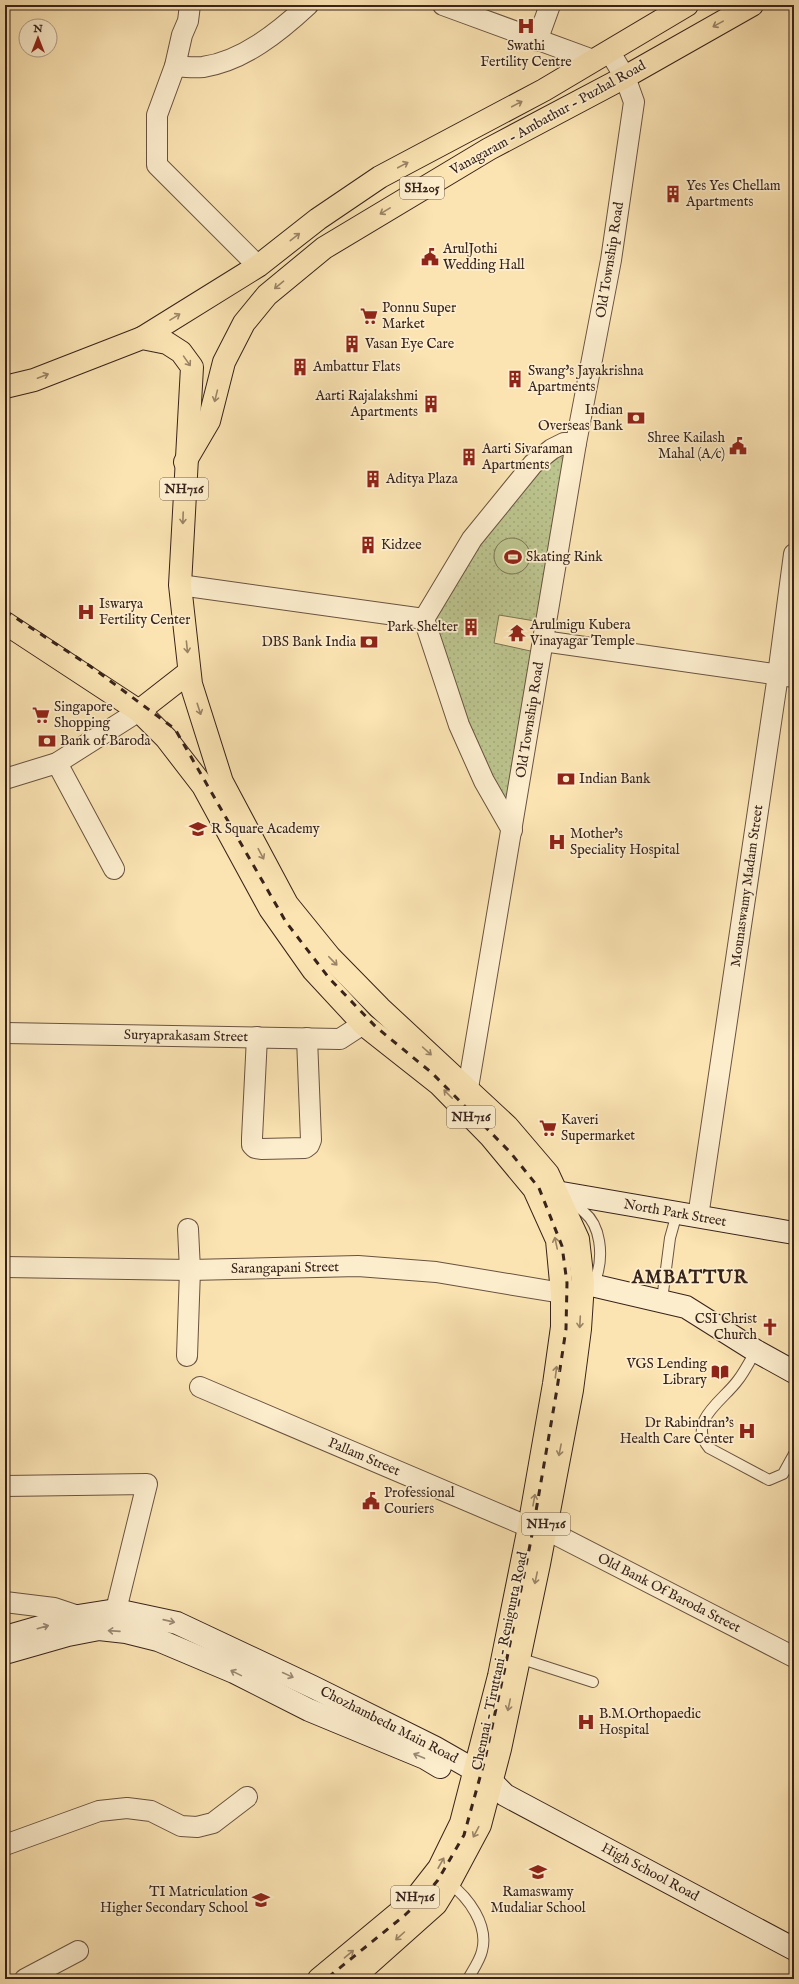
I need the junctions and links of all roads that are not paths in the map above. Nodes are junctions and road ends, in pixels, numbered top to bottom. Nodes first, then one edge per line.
1 (190, 5) edge
2 (308, 5) edge
3 (443, 5) edge
4 (550, 5) edge
5 (687, 5) edge
6 (752, 5) edge
7 (537, 41) junction
8 (601, 55) junction
9 (175, 66) junction
10 (625, 77) junction
11 (258, 266) junction
12 (142, 338) junction
13 (5, 387) edge
14 (576, 443) junction
15 (186, 462) junction
16 (794, 554) edge
17 (180, 585) junction
18 (424, 619) junction
19 (5, 622) edge
20 (543, 641) junction
21 (189, 672) junction
22 (786, 676) edge
23 (139, 710) junction
24 (57, 763) junction
25 (5, 779) edge
26 (512, 830) junction
27 (114, 869) dead end
28 (363, 1024) junction
29 (5, 1033) edge
30 (257, 1037) junction
31 (307, 1038) junction
32 (468, 1088) junction
33 (556, 1192) junction
34 (687, 1215) junction
35 (188, 1229) dead end
36 (794, 1233) edge
37 (5, 1267) edge
38 (190, 1270) junction
39 (582, 1283) junction
40 (562, 1293) junction
41 (662, 1300) junction
42 (756, 1351) junction
43 (187, 1356) dead end
44 (794, 1372) edge
45 (200, 1387) dead end
46 (794, 1454) edge
47 (5, 1486) edge
48 (537, 1528) junction
49 (5, 1602) edge
50 (116, 1610) junction
51 (78, 1616) junction
52 (5, 1637) edge
53 (5, 1653) edge
54 (794, 1657) edge
55 (519, 1658) junction
56 (593, 1682) dead end
57 (487, 1786) junction
58 (248, 1797) dead end
59 (5, 1845) edge
60 (449, 1883) junction
61 (794, 1949) edge
62 (78, 1951) dead end
63 (25, 1979) edge
64 (319, 1979) edge
65 (352, 1979) edge
66 (468, 1979) edge

1 - 9 street
2 - 9 street
3 - 7 street
4 - 7 street
5 - 8 main road, Vanagaram - Ambathur - Puzhal Road / SH205
6 -> 10 main road, Vanagaram - Ambathur - Puzhal Road / SH205
7 - 8 street
8 - 10 street, Old Township Road
11 -> 8 main road, Vanagaram - Ambathur - Puzhal Road / SH205
9 - 11 street
10 - 14 street, Old Township Road
10 -> 15 main road, Vanagaram - Ambathur - Puzhal Road / SH205
12 -> 11 main road, Vanagaram - Ambathur - Puzhal Road / SH205
13 -> 12 main road, Vanagaram - Ambathur - Puzhal Road
12 -> 15 main road, NH716
14 - 18 street
14 - 20 street, Old Township Road
15 -> 17 main road, NH716
16 - 22 street, Mounaswamy Madam Street
17 - 18 street
17 -> 21 main road, NH716
18 - 26 street
19 - 23 main road, Chennai - Tiruttani - Renigunta Road / NH716
20 - 22 street
20 - 26 street, Old Township Road
21 - 23 main road
21 -> 32 main road, Chennai - Tiruttani - Renigunta Road / NH716
22 - 34 street, Mounaswamy Madam Street
23 - 24 street
23 - 28 main road, Chennai - Tiruttani - Renigunta Road / NH716
24 - 25 street
24 - 27 street
26 - 32 street, Old Township Road
28 - 31 street, Suryaprakasam Street
40 -> 28 main road, Chennai - Tiruttani - Renigunta Road / NH716
29 - 30 street, Suryaprakasam Street
30 - 31 street, Suryaprakasam Street
30 - 31 street
32 - 33 main road, Chennai - Tiruttani - Renigunta Road / NH716
33 - 34 street, North Park Street
33 - 39 main road, Chennai - Tiruttani - Renigunta Road / NH716
34 - 36 street, North Park Street
34 - 41 lane
35 - 38 street
37 - 38 street, Sarangapani Street
38 - 40 street, Sarangapani Street
38 - 43 street
39 - 41 street
39 -> 48 main road, Chennai - Tiruttani - Renigunta Road / NH716
48 -> 40 main road, Chennai - Tiruttani - Renigunta Road / NH716
41 - 42 street
42 - 44 street
42 - 46 lane
45 - 48 street, Pallam Street
47 - 50 street
48 - 54 street, Old Bank Of Baroda Street
48 -> 55 main road, Chennai - Tiruttani - Renigunta Road / NH716
48 - 57 main road, Chennai - Tiruttani - Renigunta Road / NH716
49 - 51 street
50 - 51 street, Chozhambedu Main Road
50 -> 57 street, Chozhambedu Main Road
52 -> 51 street, Chozhambedu Main Road
57 -> 53 street, Chozhambedu Main Road
55 - 56 lane
55 -> 57 main road, Chennai - Tiruttani - Renigunta Road / NH716
57 -> 60 main road, Chennai - Tiruttani - Renigunta Road / NH716
57 - 61 street, High School Road
64 -> 57 main road, Chennai - Tiruttani - Renigunta Road / NH716
58 - 59 street
60 -> 65 main road, Chennai - Tiruttani - Renigunta Road / NH716
60 - 66 lane
62 - 63 street

